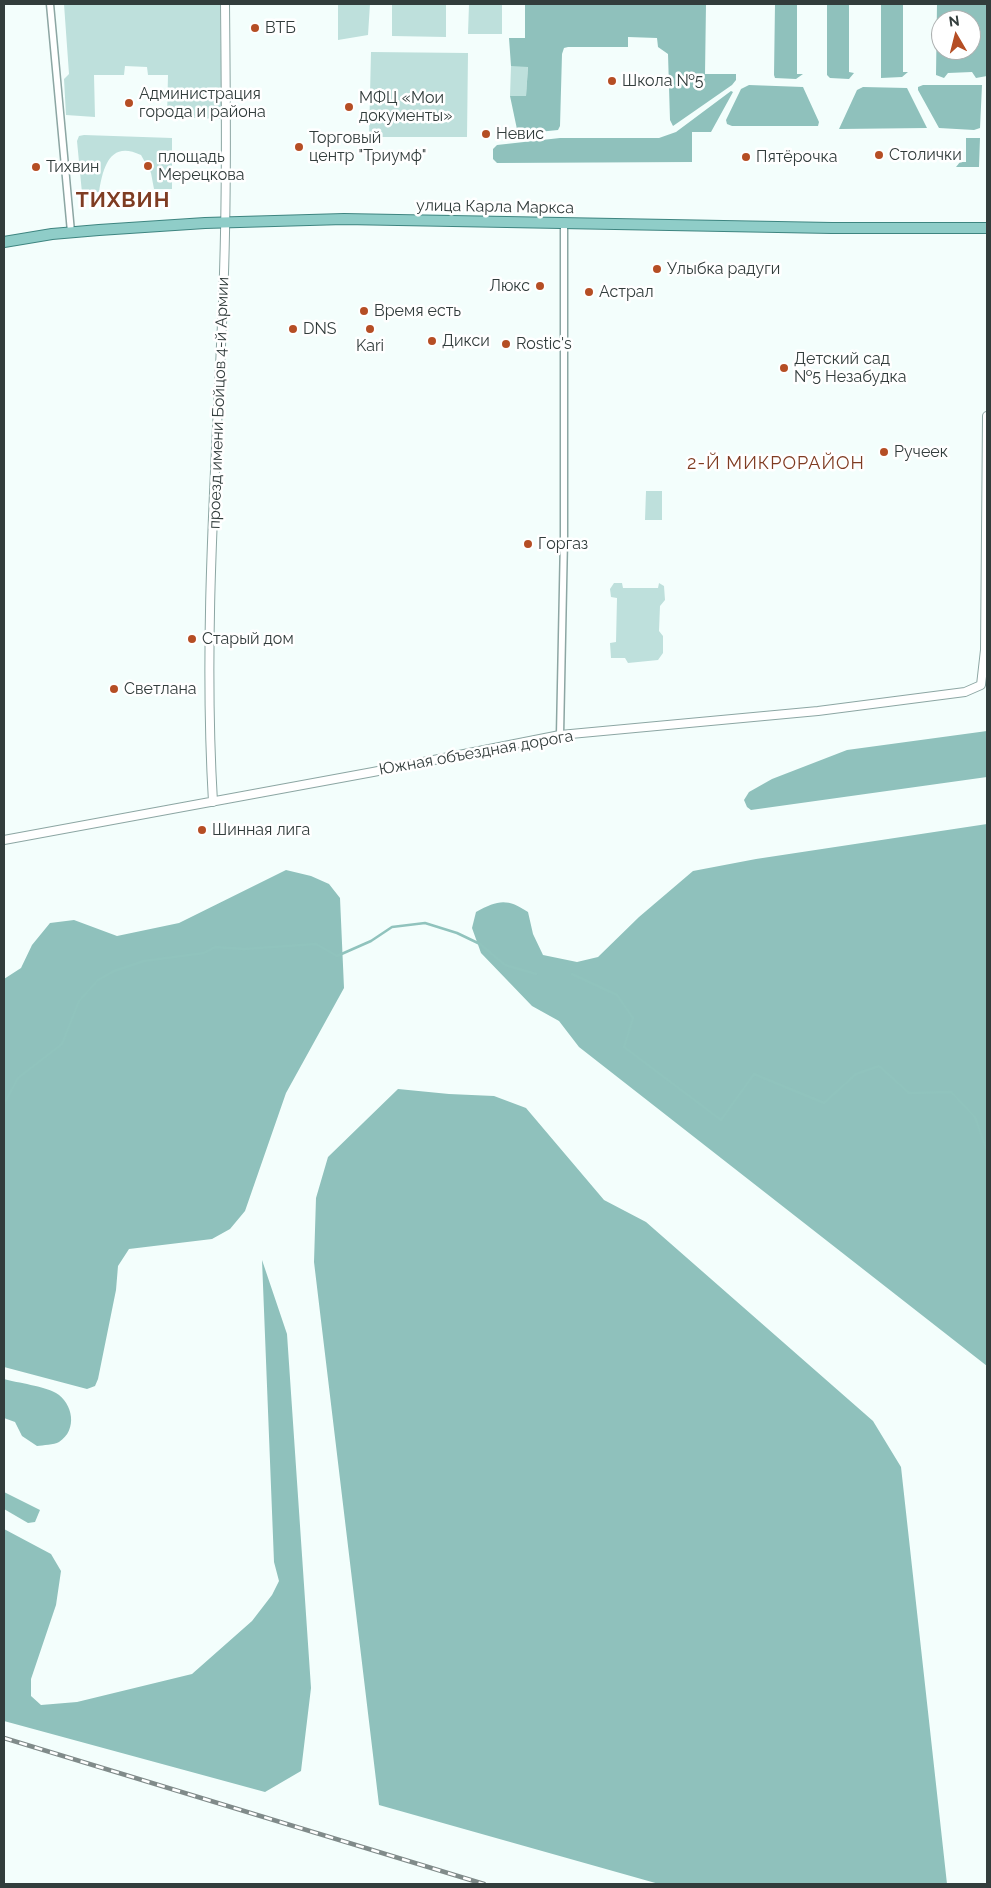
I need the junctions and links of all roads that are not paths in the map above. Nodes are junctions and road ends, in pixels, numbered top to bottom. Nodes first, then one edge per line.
1 (50, 4) edge
2 (225, 4) edge
3 (225, 223) junction
4 (564, 224) junction
5 (987, 228) edge
6 (71, 232) junction
7 (4, 242) edge
8 (987, 416) edge
9 (560, 735) junction
10 (213, 802) junction
11 (4, 840) edge

1 - 6 street
2 - 3 street, проезд имени Бойцов 4-й Армии
3 - 4 main road, улица Карла Маркса
3 - 6 main road, улица Карла Маркса
3 - 10 street, проезд имени Бойцов 4-й Армии
4 - 5 main road, улица Карла Маркса
4 - 9 street
6 - 7 main road, улица Карла Маркса
8 - 9 street, Южная объездная дорога
9 - 10 street, Южная объездная дорога
10 - 11 street, Южная объездная дорога

